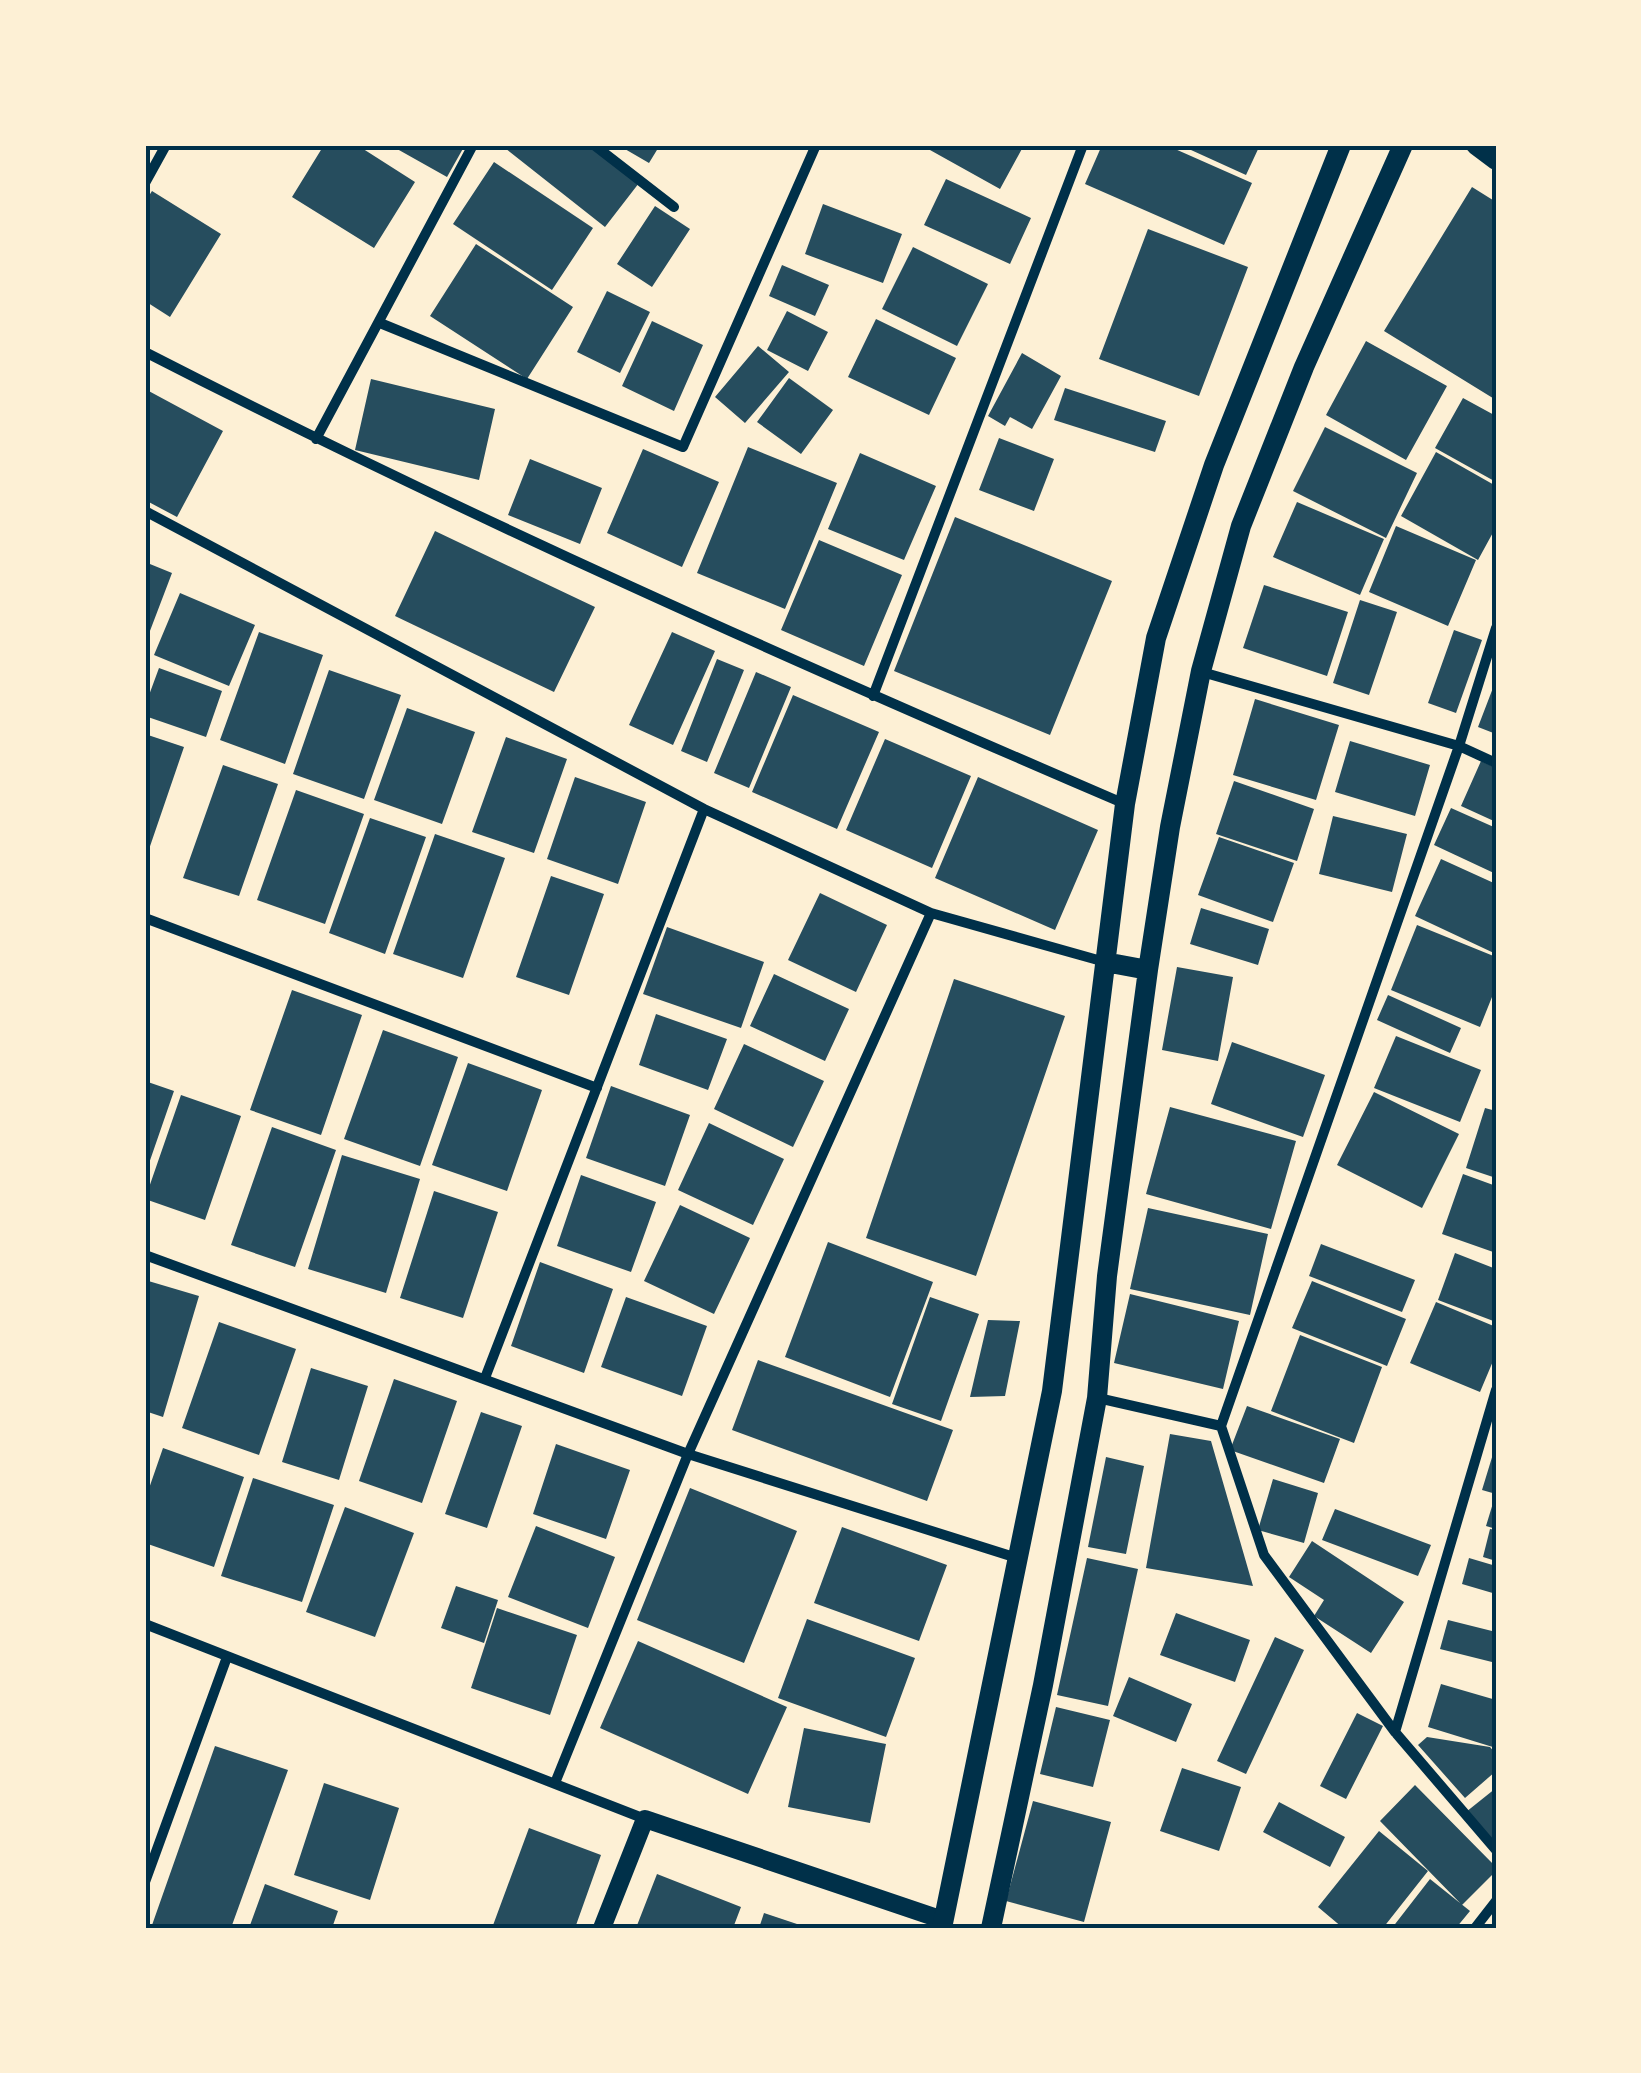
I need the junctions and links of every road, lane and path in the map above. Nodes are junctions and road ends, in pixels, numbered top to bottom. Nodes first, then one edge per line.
1 (166, 145) edge
2 (474, 145) edge
3 (594, 145) edge
4 (816, 145) edge
5 (1083, 145) edge
6 (1342, 145) edge
7 (1404, 145) edge
8 (1476, 145) edge
9 (1496, 160) edge
10 (145, 183) edge
11 (674, 207) dead end
12 (380, 322) junction
13 (145, 352) edge
14 (316, 439) junction
15 (145, 511) edge
16 (1496, 628) edge
17 (1200, 672) junction
18 (873, 696) junction
19 (1459, 746) junction
20 (1496, 764) edge
21 (1125, 804) junction
22 (704, 809) junction
23 (931, 912) junction
24 (145, 918) edge
25 (1105, 962) junction
26 (1148, 970) junction
27 (596, 1088) junction
28 (145, 1255) edge
29 (485, 1378) junction
30 (1496, 1390) edge
31 (1097, 1398) junction
32 (1221, 1426) junction
33 (688, 1454) junction
34 (1017, 1558) junction
35 (145, 1624) edge
36 (228, 1657) junction
37 (1395, 1732) junction
38 (556, 1783) junction
39 (645, 1819) junction
40 (1496, 1850) edge
41 (145, 1882) edge
42 (1496, 1901) edge
43 (942, 1924) edge
44 (602, 1928) edge
45 (992, 1928) edge
46 (1475, 1928) edge

1 - 10 street
2 - 12 street
3 - 11 street
4 - 12 street
5 - 18 street
6 - 21 main road
7 - 17 main road
8 - 9 main road
12 - 14 street
13 - 14 street
14 - 18 street
15 - 22 street
16 - 19 street
17 - 19 street
17 - 26 main road
18 - 21 street
19 - 20 street
19 - 32 street
21 - 25 main road
22 - 23 street
22 - 27 street
23 - 25 street
23 - 33 street
24 - 27 street
25 - 26 main road
25 - 34 main road
26 - 31 main road
27 - 29 street
28 - 29 street
29 - 33 street
30 - 37 street
31 - 32 street
31 - 45 main road
32 - 37 street
33 - 34 street
33 - 38 street
34 - 43 main road
35 - 36 street
36 - 38 street
36 - 41 street
37 - 40 street
38 - 39 street
39 - 43 street
39 - 44 street
42 - 46 street

